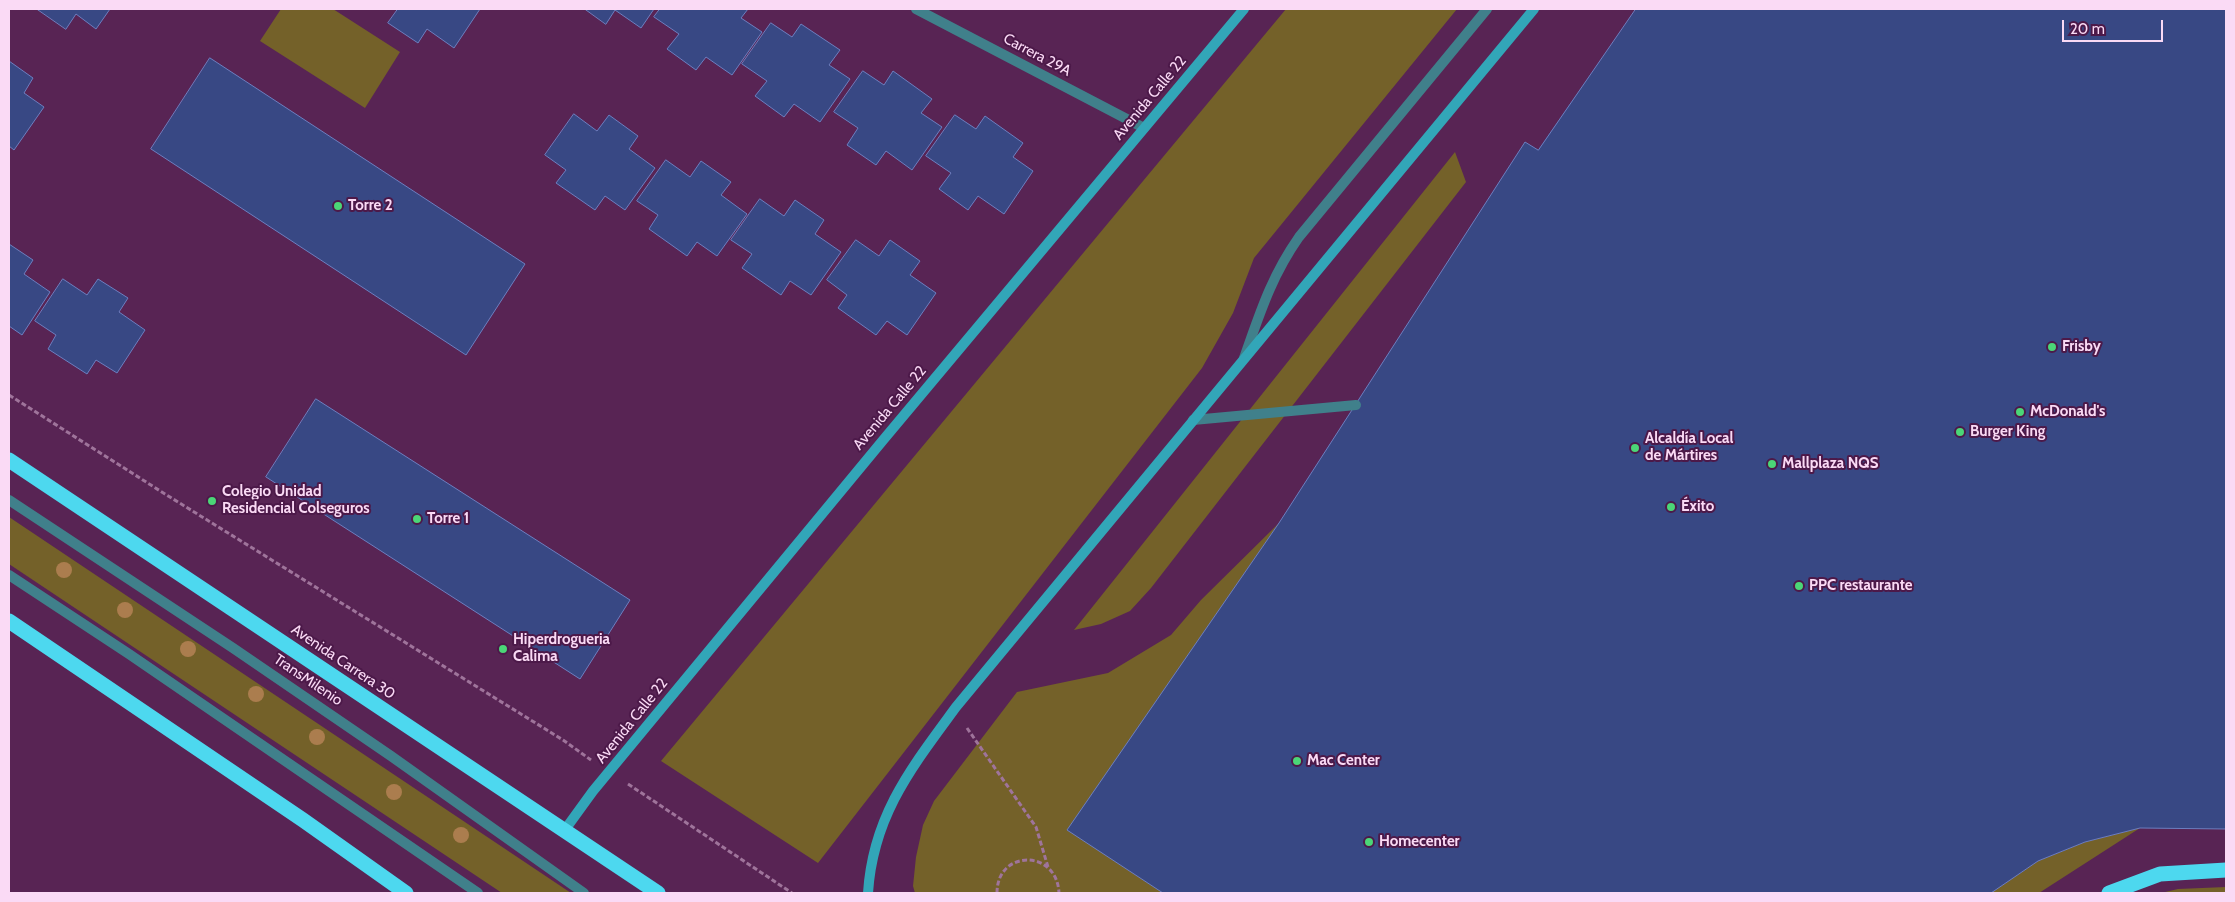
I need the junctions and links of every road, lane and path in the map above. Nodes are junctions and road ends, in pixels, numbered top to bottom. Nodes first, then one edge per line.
1 (916, 9) edge
2 (1244, 9) edge
3 (1487, 9) edge
4 (1534, 9) edge
5 (1144, 128) junction
6 (1243, 359) junction
7 (9, 395) edge
8 (1356, 405) dead end
9 (1193, 420) junction
10 (9, 460) edge
11 (9, 500) edge
12 (9, 574) edge
13 (9, 621) edge
14 (956, 707) junction
15 (609, 772) junction
16 (564, 830) junction
17 (1048, 867) junction
18 (2226, 870) edge
19 (406, 893) edge
20 (478, 893) edge
21 (584, 893) edge
22 (658, 893) edge
23 (792, 893) edge
24 (868, 893) edge
25 (997, 893) edge
26 (1058, 893) edge
27 (2109, 893) edge

1 - 5 street, Carrera 29A
2 - 5 street, Avenida Calle 22
3 - 6 street
4 - 6 street
5 - 15 street, Avenida Calle 22
6 - 9 street
7 - 15 path
8 - 9 street
9 - 14 street
10 - 16 highway, Avenida Carrera 30
11 - 21 street, TransMilenio
12 - 20 street
13 - 19 highway
14 - 17 path
14 - 24 street
15 - 16 street, Avenida Calle 22
15 - 23 path
16 - 22 highway, Avenida Carrera 30
17 - 25 path
17 - 26 path
18 - 27 highway

